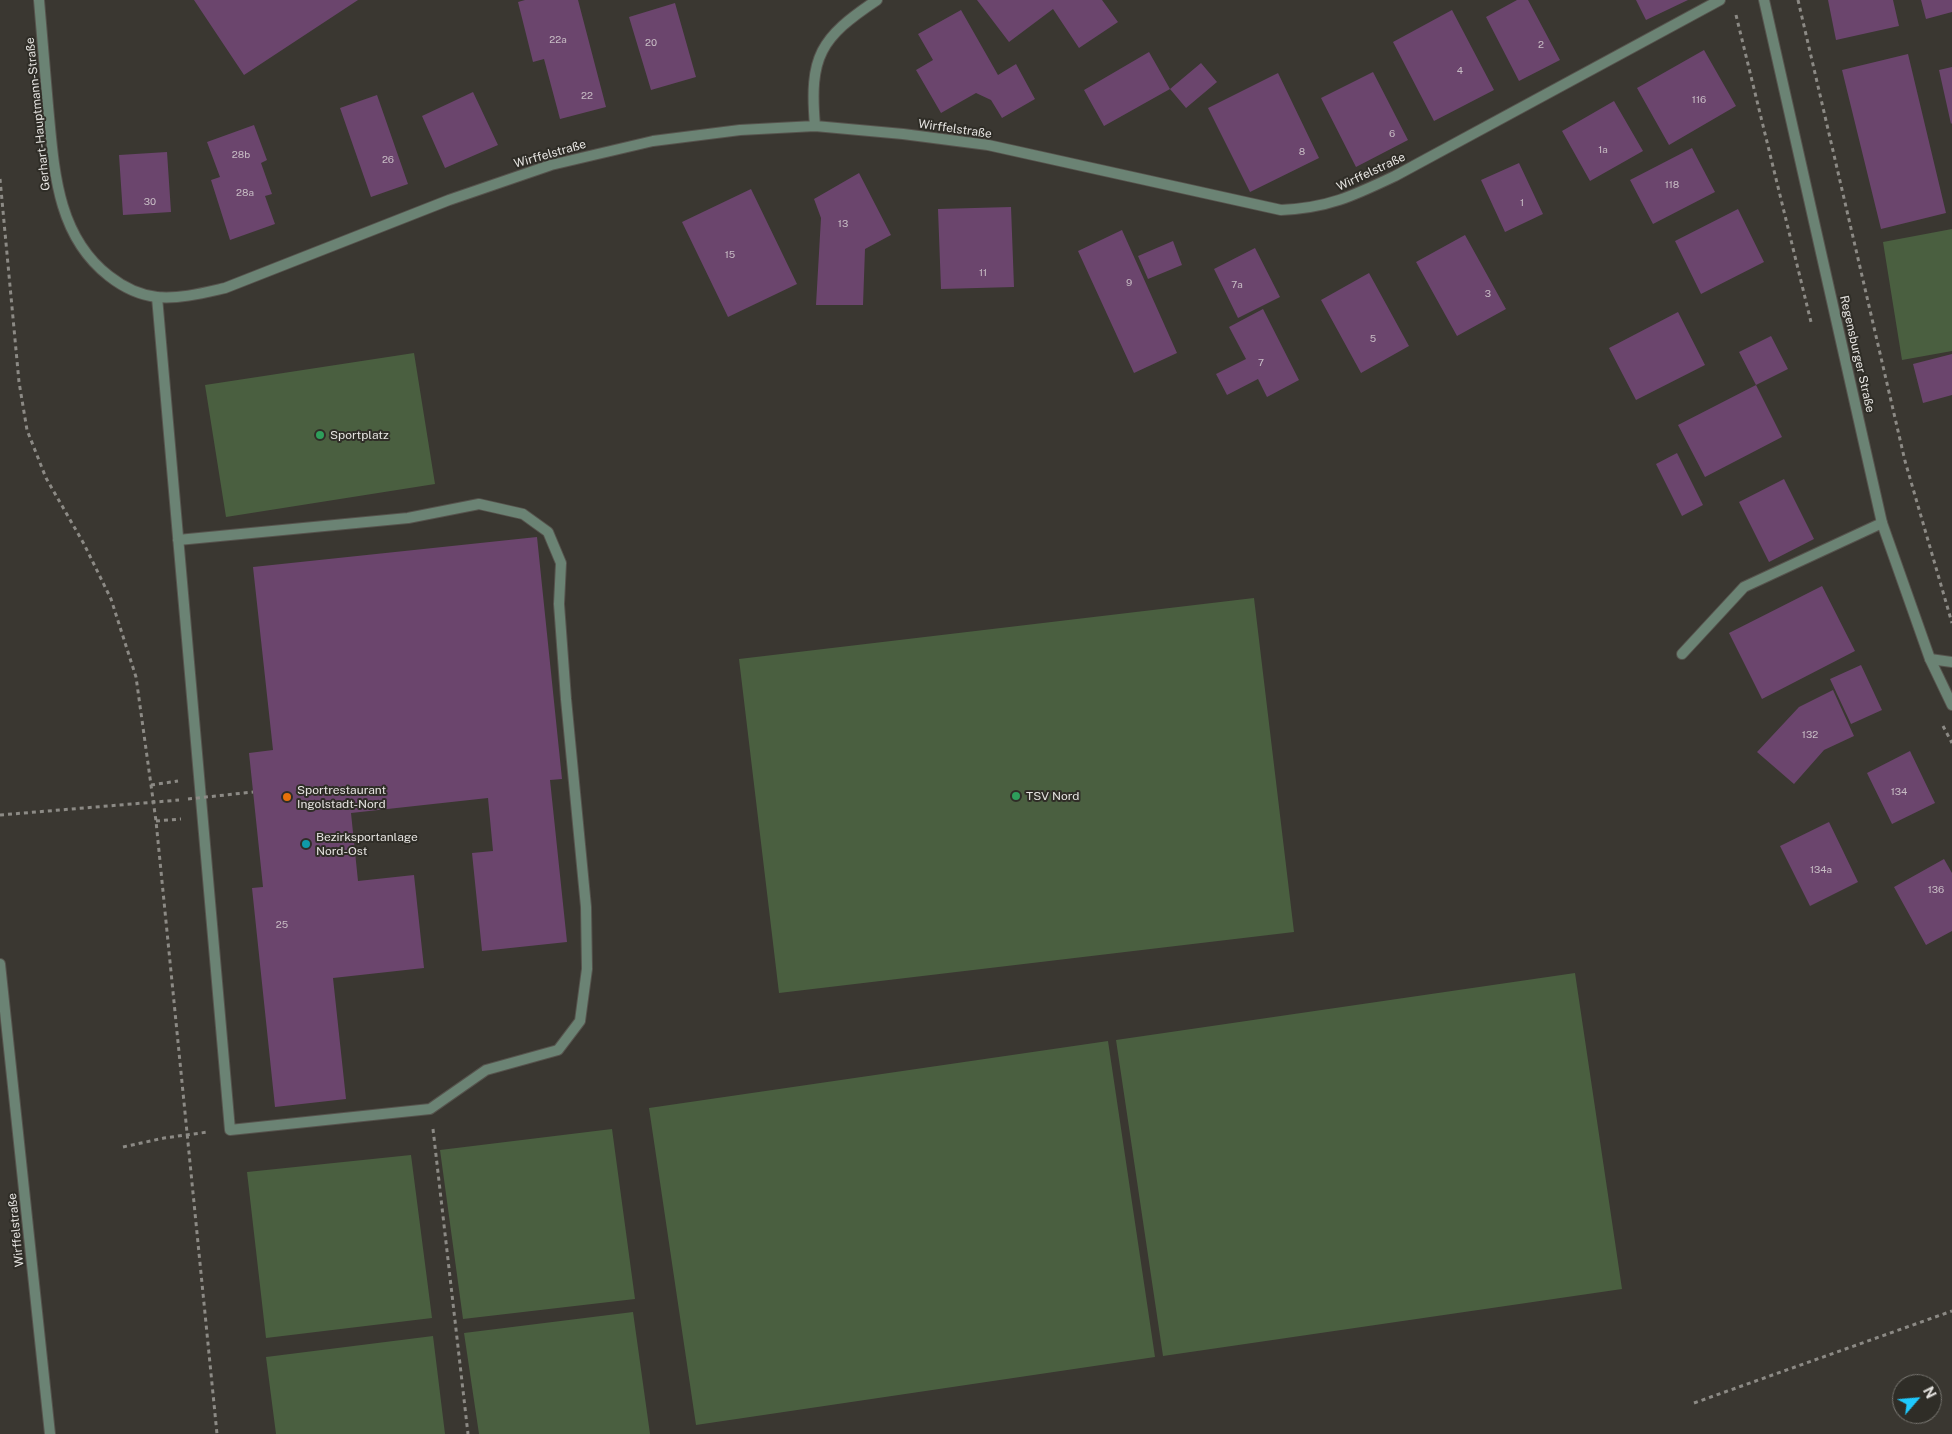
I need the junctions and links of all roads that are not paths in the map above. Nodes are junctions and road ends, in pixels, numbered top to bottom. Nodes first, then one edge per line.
1 (38, 0) edge
2 (877, 0) edge
3 (1720, 0) edge
4 (1764, 0) edge
5 (815, 126) junction
6 (157, 297) junction
7 (1882, 523) junction
8 (178, 540) junction
9 (1682, 654) dead end
10 (1930, 659) junction
11 (1952, 662) edge
12 (1952, 705) edge
13 (0, 964) edge
14 (50, 1434) edge

1 - 6 street, Gerhart-Hauptmann-Straße
2 - 5 street
3 - 5 street, Wirffelstraße
4 - 7 street, Regensburger Straße
5 - 6 street, Wirffelstraße
6 - 8 street
7 - 9 street
7 - 10 street, Regensburger Straße
8 - 8 street
10 - 11 street
10 - 12 street, Regensburger Straße
13 - 14 street, Wirffelstraße

